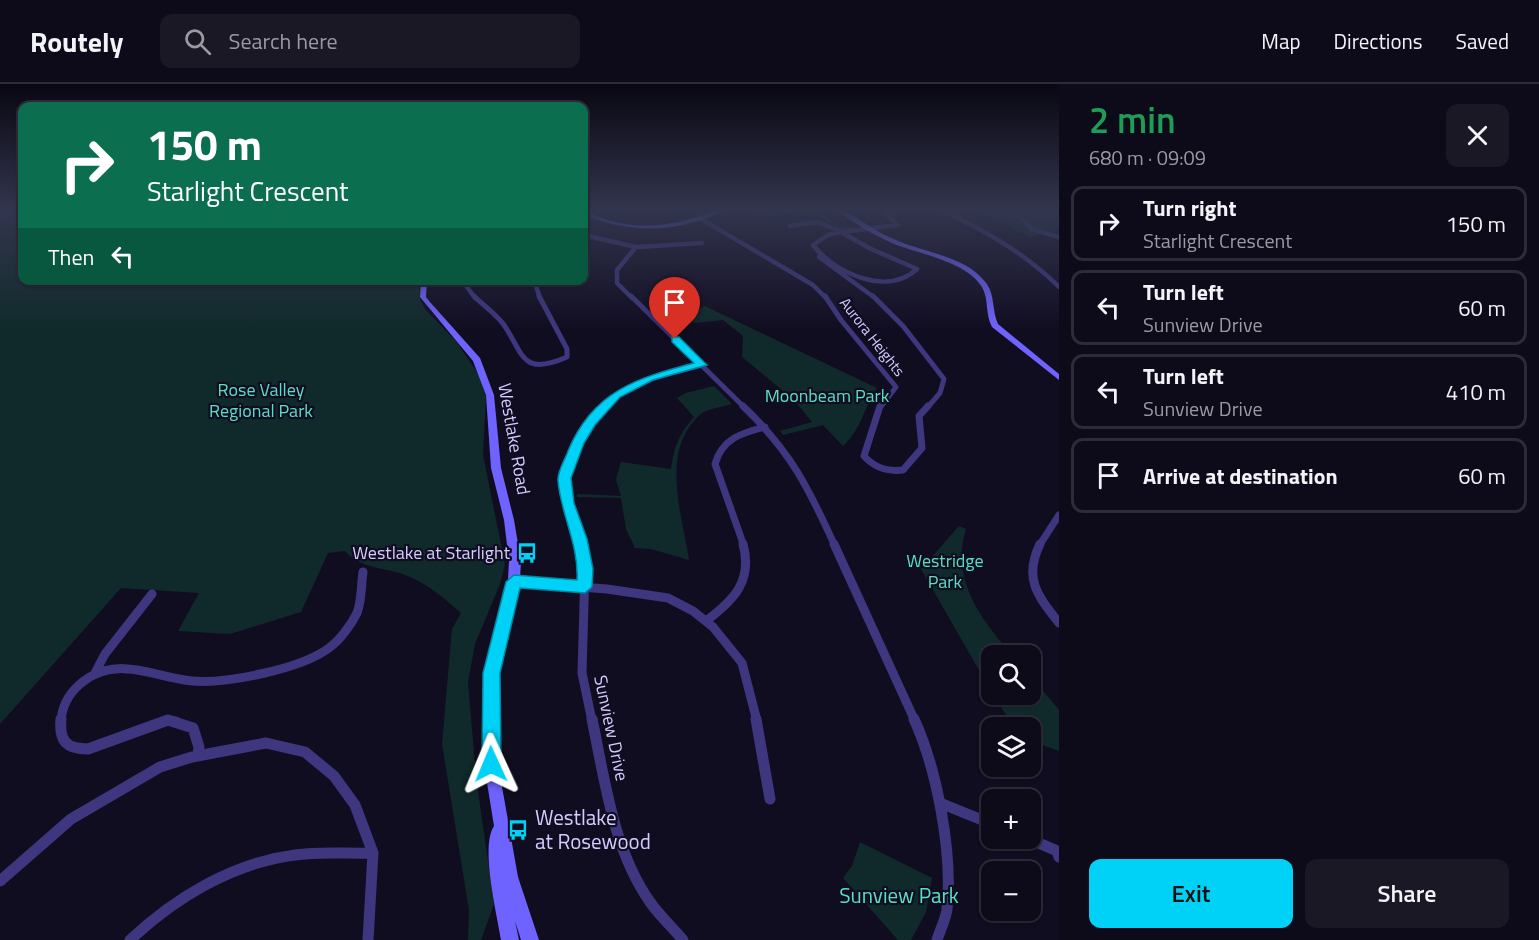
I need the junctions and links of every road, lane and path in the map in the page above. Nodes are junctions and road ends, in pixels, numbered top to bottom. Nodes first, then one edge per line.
1 (634, 250) edge
2 (755, 250) edge
3 (815, 250) edge
4 (878, 250) edge
5 (917, 250) edge
6 (1015, 250) edge
7 (819, 257) junction
8 (424, 285) edge
9 (464, 285) edge
10 (536, 285) edge
11 (1059, 287) edge
12 (702, 365) junction
13 (1059, 378) edge
14 (765, 428) junction
15 (1059, 515) edge
16 (363, 572) dead end
17 (514, 582) junction
18 (585, 587) junction
19 (152, 594) dead end
20 (706, 621) junction
21 (1059, 623) edge
22 (96, 671) junction
23 (198, 755) junction
24 (770, 800) dead end
25 (940, 803) junction
26 (499, 811) junction
27 (981, 820) edge
28 (1041, 844) edge
29 (373, 853) junction
30 (1059, 857) edge
31 (0, 881) edge
32 (130, 940) edge
33 (368, 940) edge
34 (510, 940) edge
35 (530, 940) edge
36 (683, 940) edge
37 (937, 940) edge

1 - 12 street
2 - 7 street, Aurora Heights
3 - 7 street
4 - 7 street
5 - 13 street
6 - 11 street
8 - 17 street, Westlake Road
9 - 10 street
12 - 14 street
12 - 18 street, Sunview Drive
14 - 20 street
14 - 25 street
15 - 21 street
16 - 22 street
17 - 18 street
17 - 26 street, Westlake Road
18 - 20 street
18 - 36 street, Sunview Drive
19 - 22 street
20 - 24 street
22 - 23 street
23 - 29 street
23 - 31 street
25 - 27 street
25 - 37 street
26 - 34 street
26 - 35 street, Westlake Road
28 - 30 street
29 - 32 street
29 - 33 street

